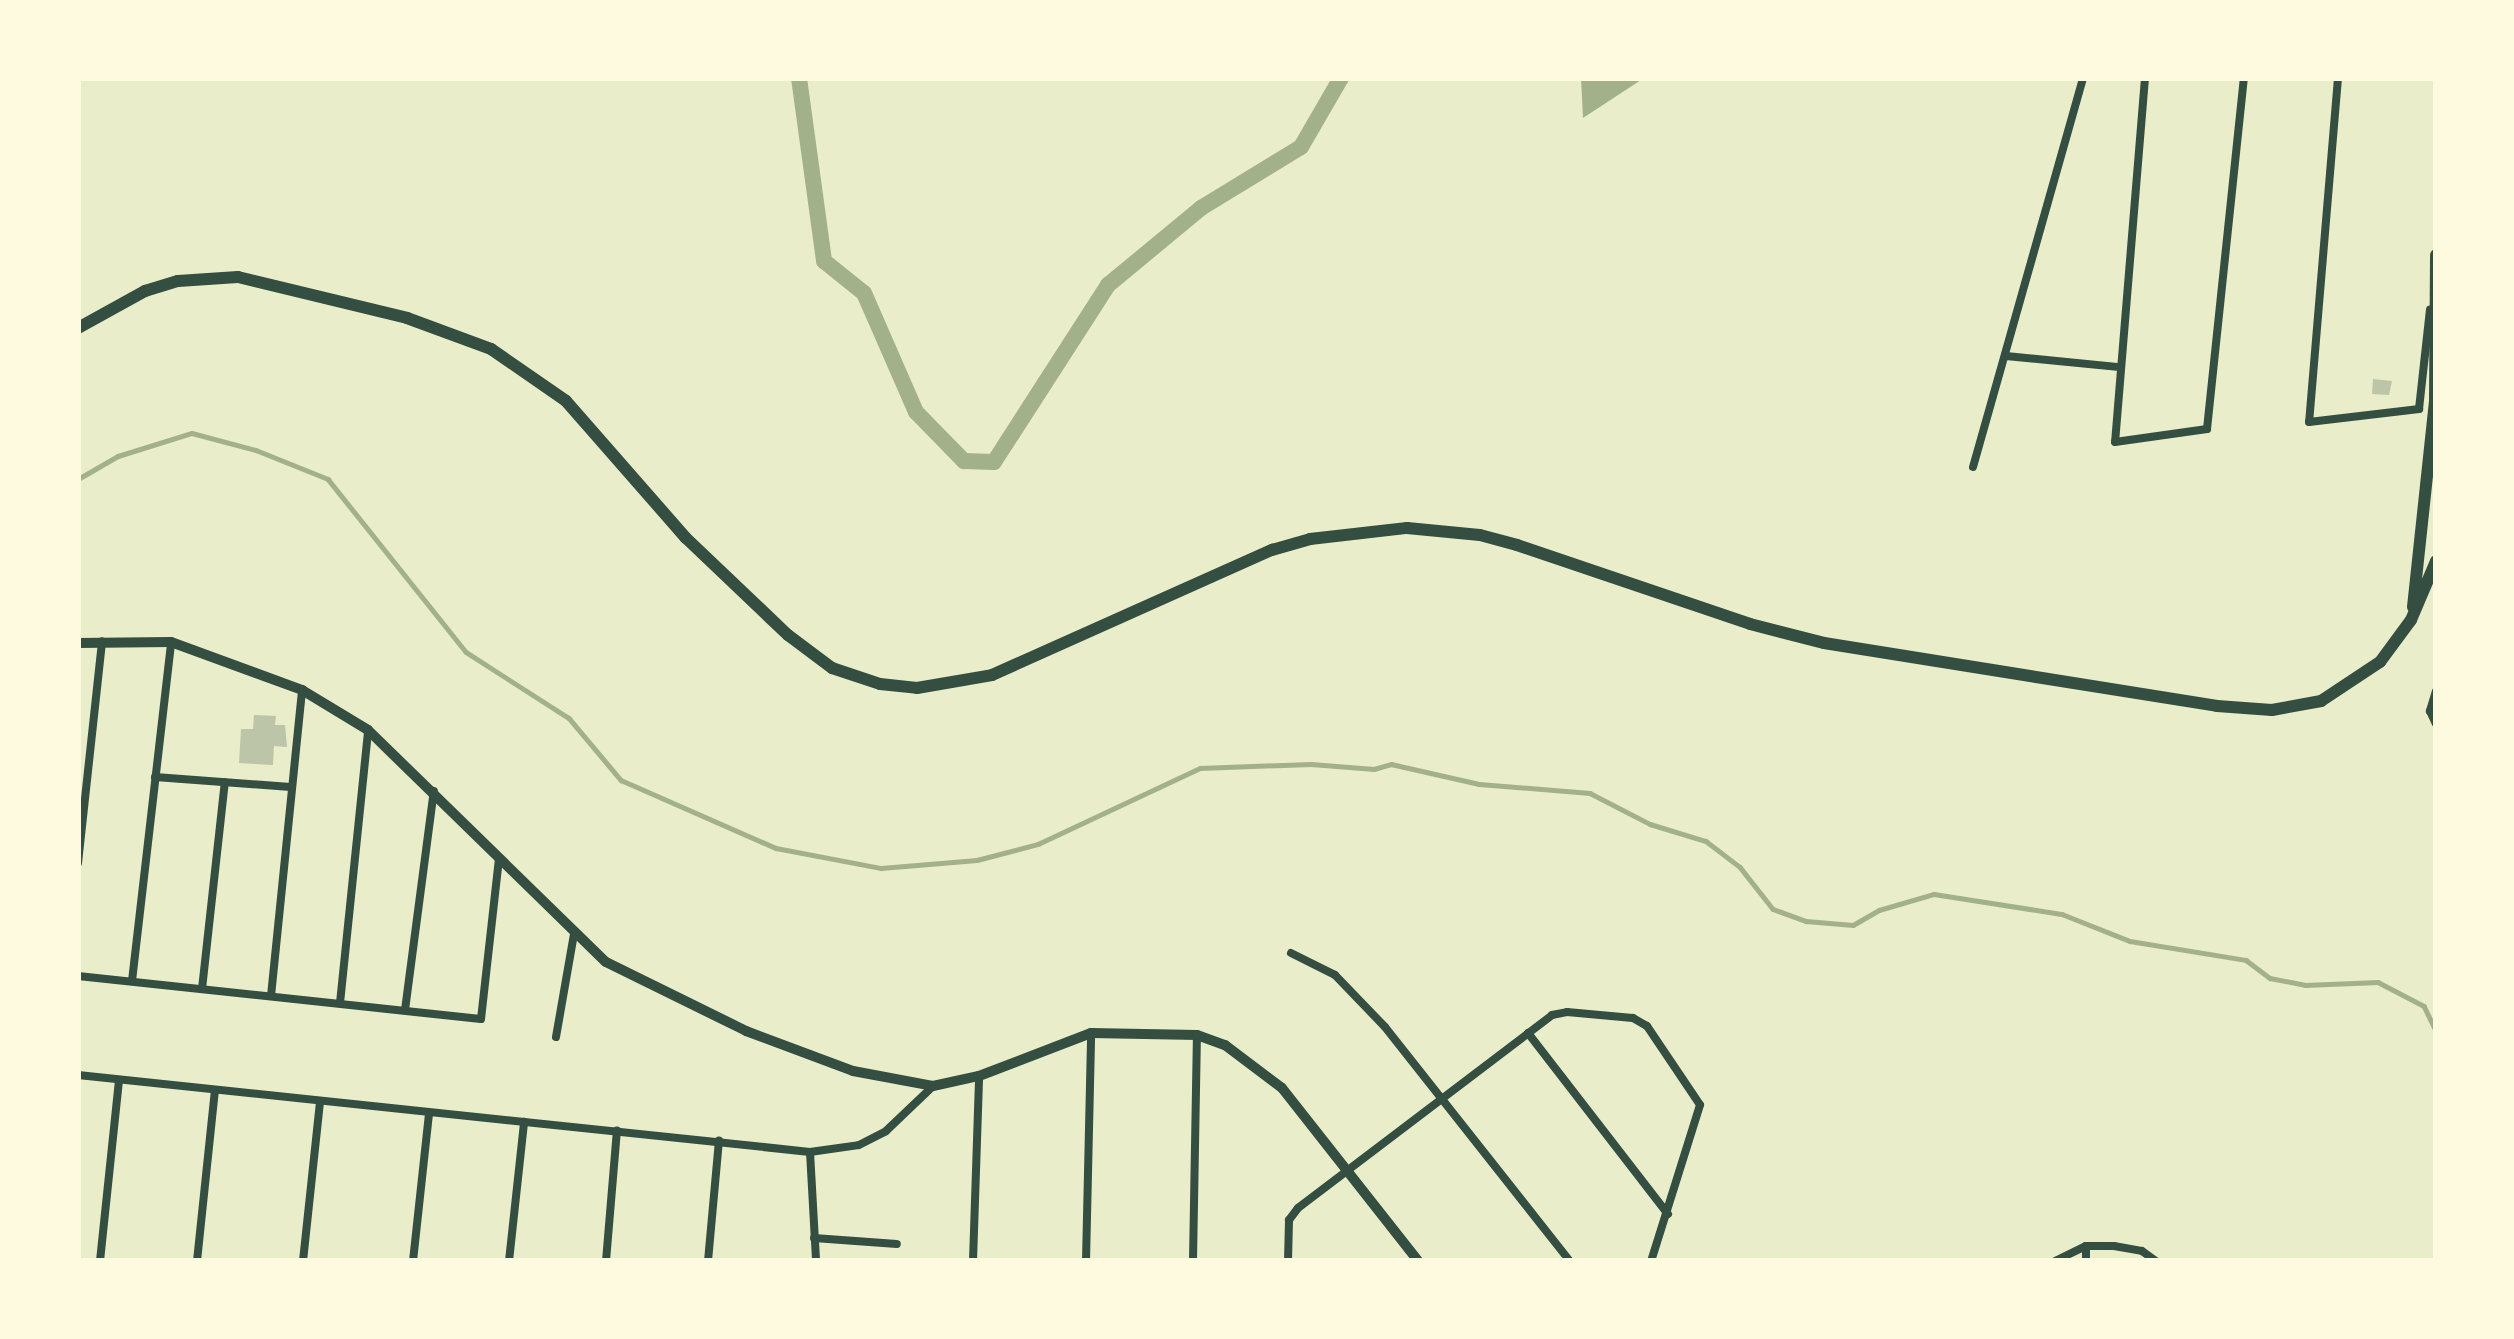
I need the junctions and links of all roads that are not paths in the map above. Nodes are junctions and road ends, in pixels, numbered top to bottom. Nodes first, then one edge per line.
1 (2083, 78) edge
2 (2145, 78) edge
3 (2244, 78) edge
4 (2338, 78) edge
5 (2436, 255) edge
6 (2433, 286) junction
7 (78, 328) edge
8 (2006, 356) junction
9 (2120, 367) junction
10 (2436, 402) edge
11 (1973, 467) dead end
12 (2436, 561) edge
13 (2411, 620) junction
14 (102, 640) junction
15 (170, 642) junction
16 (78, 644) edge
17 (302, 690) junction
18 (2436, 692) edge
19 (2436, 723) edge
20 (368, 730) junction
21 (154, 778) junction
22 (225, 782) junction
23 (291, 787) junction
24 (435, 790) junction
25 (499, 857) junction
26 (78, 862) edge
27 (574, 934) junction
28 (1291, 953) dead end
29 (78, 976) edge
30 (132, 981) junction
31 (202, 989) junction
32 (272, 996) junction
33 (340, 1003) junction
34 (405, 1010) junction
35 (1090, 1033) junction
36 (1528, 1033) junction
37 (1197, 1035) junction
38 (556, 1037) dead end
39 (78, 1075) edge
40 (979, 1076) junction
41 (119, 1080) junction
42 (933, 1086) junction
43 (215, 1090) junction
44 (1441, 1098) junction
45 (320, 1102) junction
46 (429, 1113) junction
47 (524, 1122) junction
48 (617, 1130) junction
49 (719, 1142) junction
50 (810, 1152) junction
51 (1346, 1168) junction
52 (1668, 1214) junction
53 (814, 1238) junction
54 (897, 1244) dead end
55 (2086, 1246) junction
56 (100, 1261) edge
57 (197, 1261) edge
58 (304, 1261) edge
59 (413, 1261) edge
60 (508, 1261) edge
61 (605, 1261) edge
62 (708, 1261) edge
63 (816, 1261) edge
64 (973, 1261) edge
65 (1086, 1261) edge
66 (1193, 1261) edge
67 (1288, 1261) edge
68 (1418, 1261) edge
69 (1570, 1261) edge
70 (1651, 1261) edge
71 (2055, 1261) edge
72 (2086, 1261) edge
73 (2156, 1261) edge

1 - 8 street
2 - 9 street
3 - 9 street
4 - 6 street
5 - 6 main road
6 - 10 main road
7 - 13 main road
8 - 9 street
8 - 11 street
10 - 13 main road
12 - 13 main road
14 - 15 street
14 - 16 street
14 - 26 street
15 - 17 street
15 - 21 street
17 - 20 street
17 - 23 street
18 - 19 street
20 - 24 street
20 - 33 street
21 - 22 street
21 - 30 street
22 - 23 street
22 - 31 street
23 - 32 street
24 - 25 street
24 - 34 street
25 - 27 street
25 - 34 street
27 - 38 street
27 - 42 street
28 - 44 street
29 - 30 street
30 - 31 street
31 - 32 street
32 - 33 street
33 - 34 street
35 - 37 street
35 - 40 street
35 - 65 street
36 - 44 street
36 - 52 street
36 - 52 street
37 - 51 street
37 - 66 street
39 - 41 street
40 - 42 street
40 - 64 street
41 - 43 street
41 - 56 street
42 - 50 street
43 - 45 street
43 - 57 street
44 - 51 street
44 - 69 street
45 - 46 street
45 - 58 street
46 - 47 street
46 - 59 street
47 - 48 street
47 - 60 street
48 - 49 street
48 - 61 street
49 - 50 street
49 - 62 street
50 - 53 street
51 - 67 street
51 - 68 street
52 - 70 street
53 - 54 street
53 - 63 street
55 - 71 street
55 - 72 street
55 - 73 street

